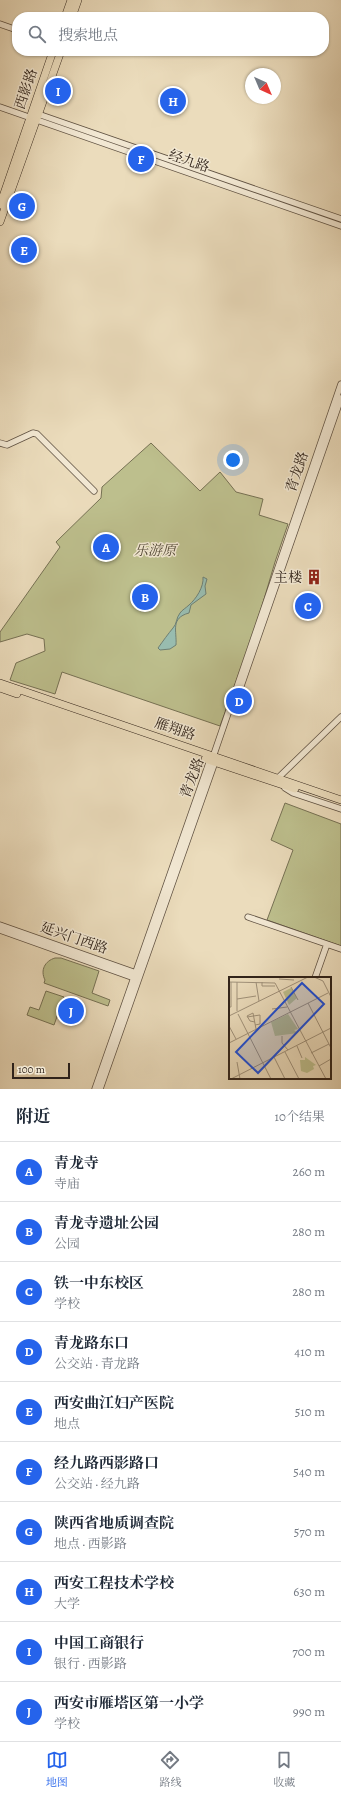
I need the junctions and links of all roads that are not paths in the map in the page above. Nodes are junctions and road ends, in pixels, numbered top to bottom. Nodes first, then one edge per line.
1 (71, 0) edge
2 (78, 0) edge
3 (67, 12) edge
4 (74, 12) edge
5 (0, 24) edge
6 (12, 28) edge
7 (51, 56) edge
8 (59, 56) edge
9 (0, 107) edge
10 (31, 114) junction
11 (38, 117) junction
12 (0, 204) edge
13 (341, 219) edge
14 (0, 222) edge
15 (341, 226) edge
16 (341, 384) edge
17 (341, 398) edge
18 (0, 443) edge
19 (94, 491) dead end
20 (0, 683) edge
21 (0, 688) edge
22 (341, 717) edge
23 (214, 759) junction
24 (277, 780) junction
25 (341, 800) edge
26 (341, 804) edge
27 (341, 809) edge
28 (248, 916) dead end
29 (0, 925) edge
30 (0, 930) edge
31 (327, 944) junction
32 (341, 949) edge
33 (137, 976) junction
34 (315, 977) edge
35 (95, 1089) edge
36 (100, 1089) edge

1 - 3 main road
2 - 4 main road
5 - 6 street
7 - 10 main road, 西影路
8 - 11 main road, 西影路
9 - 10 street, 经九路
10 - 11 street, 经九路
10 - 12 main road, 西影路
11 - 13 street, 经九路
11 - 14 main road, 西影路
11 - 15 street, 经九路
16 - 23 street, 青龙路
17 - 23 street, 青龙路
18 - 19 street
20 - 23 main road, 雁翔路
21 - 23 main road, 雁翔路
22 - 24 street
23 - 24 main road, 雁翔路
23 - 33 street, 青龙路
24 - 25 main road, 雁翔路
24 - 26 main road, 雁翔路
24 - 27 street
28 - 31 street
29 - 33 street, 延兴门西路
30 - 33 street, 延兴门西路
31 - 32 street
31 - 34 street
33 - 35 street, 青龙路
33 - 36 street, 青龙路

